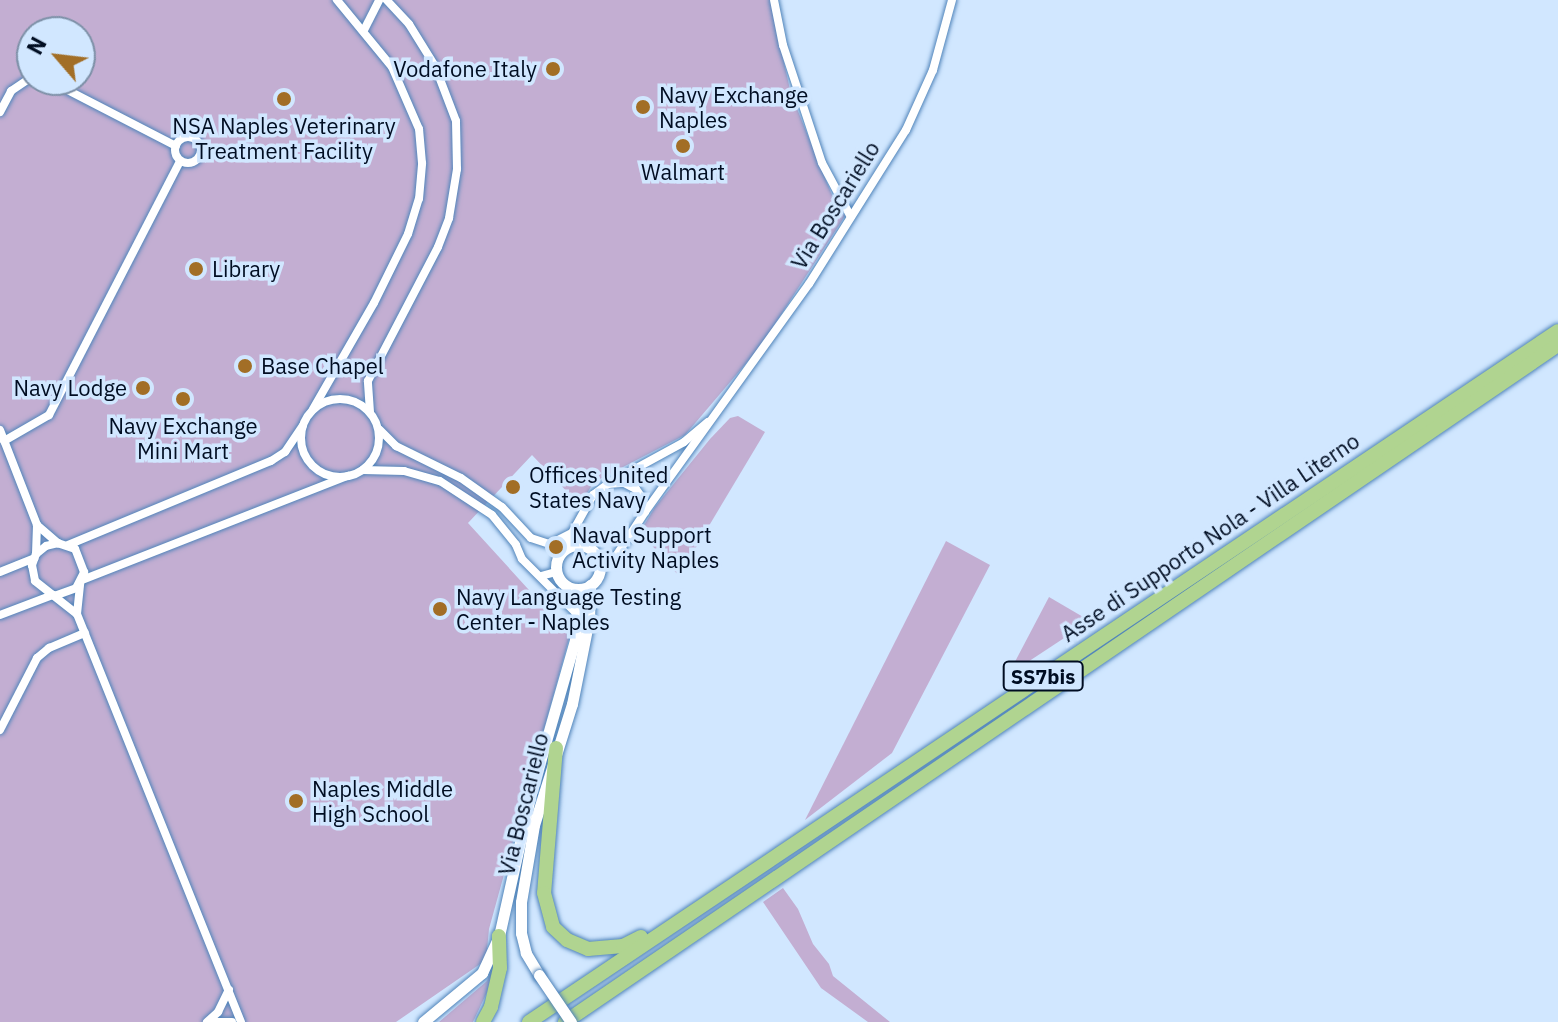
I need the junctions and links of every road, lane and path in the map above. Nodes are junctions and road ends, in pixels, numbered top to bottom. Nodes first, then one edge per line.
1 (337, 0) edge
2 (379, 0) edge
3 (387, 0) edge
4 (774, 0) edge
5 (952, 0) edge
6 (364, 30) junction
7 (16, 87) edge
8 (79, 96) edge
9 (0, 112) edge
10 (176, 146) junction
11 (180, 161) junction
12 (851, 217) junction
13 (1558, 331) edge
14 (1558, 345) edge
15 (313, 409) junction
16 (370, 412) junction
17 (718, 414) junction
18 (303, 425) junction
19 (379, 428) junction
20 (0, 430) edge
21 (4, 441) junction
22 (363, 470) junction
23 (348, 476) junction
24 (608, 484) junction
25 (645, 512) junction
26 (37, 525) junction
27 (570, 534) junction
28 (63, 544) junction
29 (562, 551) junction
30 (35, 556) junction
31 (600, 565) junction
32 (0, 572) edge
33 (556, 572) junction
34 (541, 576) junction
35 (81, 581) junction
36 (590, 585) junction
37 (573, 589) junction
38 (55, 595) junction
39 (77, 614) junction
40 (577, 614) junction
41 (0, 615) edge
42 (85, 633) junction
43 (0, 730) edge
44 (556, 748) junction
45 (708, 900) junction
46 (499, 936) junction
47 (229, 989) junction
48 (209, 1022) edge
49 (232, 1022) edge
50 (241, 1022) edge
51 (423, 1022) edge
52 (483, 1022) edge
53 (529, 1022) edge
54 (568, 1022) edge

1 - 6 street
2 - 6 street
3 - 16 street
4 - 12 street
5 - 12 street, Via Boscariello
6 - 15 street
7 - 9 street
8 - 10 street
10 - 11 street
10 - 11 street
11 - 21 street
12 - 17 street, Via Boscariello
13 - 45 highway, Asse di Supporto Nola - Villa Literno / SS7bis
14 - 54 highway, Asse di Supporto Nola - Villa Literno / SS7bis
15 - 16 street
15 - 18 street
16 - 19 street
17 - 24 street, Via Boscariello
17 - 25 street, Via Boscariello
18 - 23 street
18 - 28 street
19 - 22 street
19 - 27 street
20 - 21 street
21 - 26 street
22 - 23 street
22 - 34 street
23 - 35 street
24 - 25 street
24 - 27 street, Via Boscariello
25 - 31 street, Via Boscariello
26 - 28 street
26 - 30 street
27 - 29 street, Via Boscariello
28 - 30 street
28 - 35 street
29 - 31 street
29 - 33 street
30 - 32 street
30 - 38 street
31 - 36 street
33 - 34 street
33 - 37 street
34 - 40 street
35 - 38 street
35 - 39 street
36 - 37 street
36 - 44 street, Via Boscariello
37 - 40 street, Via Boscariello
38 - 39 street
38 - 41 street
39 - 42 street
40 - 46 street, Via Boscariello
42 - 43 street
42 - 47 street
44 - 45 highway
44 - 54 street, Via Boscariello, bridge
45 - 53 highway, Asse di Supporto Nola - Villa Literno / SS7bis
46 - 51 street, Via Boscariello
46 - 52 highway
47 - 48 street
47 - 50 street
48 - 49 street

